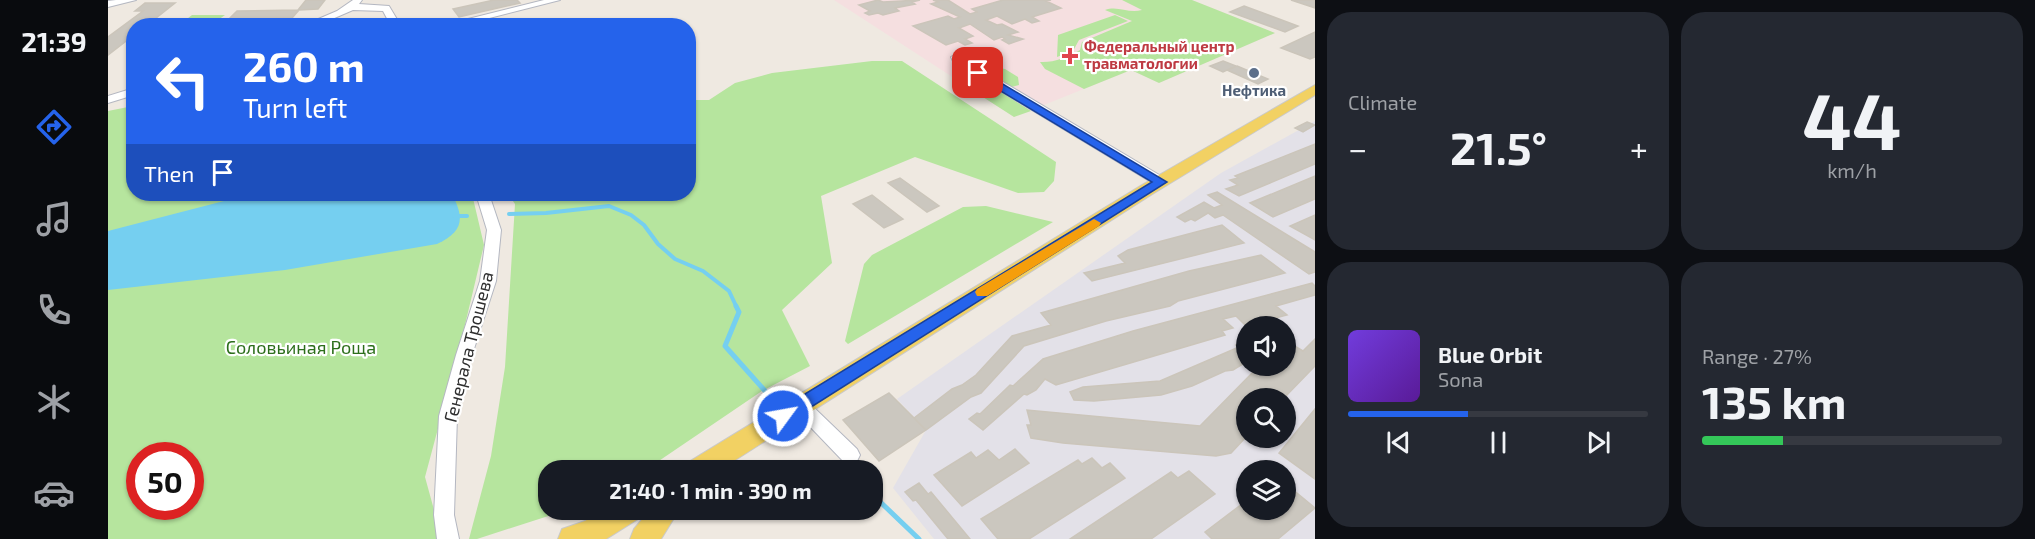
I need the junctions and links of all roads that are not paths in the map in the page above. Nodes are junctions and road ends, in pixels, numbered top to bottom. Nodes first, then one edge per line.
1 (132, 0) edge
2 (556, 0) edge
3 (355, 3) edge
4 (108, 4) edge
5 (323, 18) edge
6 (392, 18) edge
7 (478, 18) edge
8 (956, 57) dead end
9 (1315, 88) edge
10 (126, 93) edge
11 (108, 99) edge
12 (1161, 182) junction
13 (485, 201) edge
14 (800, 405) junction
15 (850, 455) dead end
16 (713, 460) edge
17 (612, 520) edge
18 (658, 520) edge
19 (448, 539) edge
20 (572, 539) edge
21 (644, 539) edge

1 - 4 street
2 - 7 street
3 - 5 street
3 - 6 street
8 - 12 street
9 - 12 main road
10 - 11 street
12 - 14 main road
13 - 19 street, Генерала Трошева
14 - 15 street
14 - 16 main road
17 - 20 main road
18 - 21 main road

